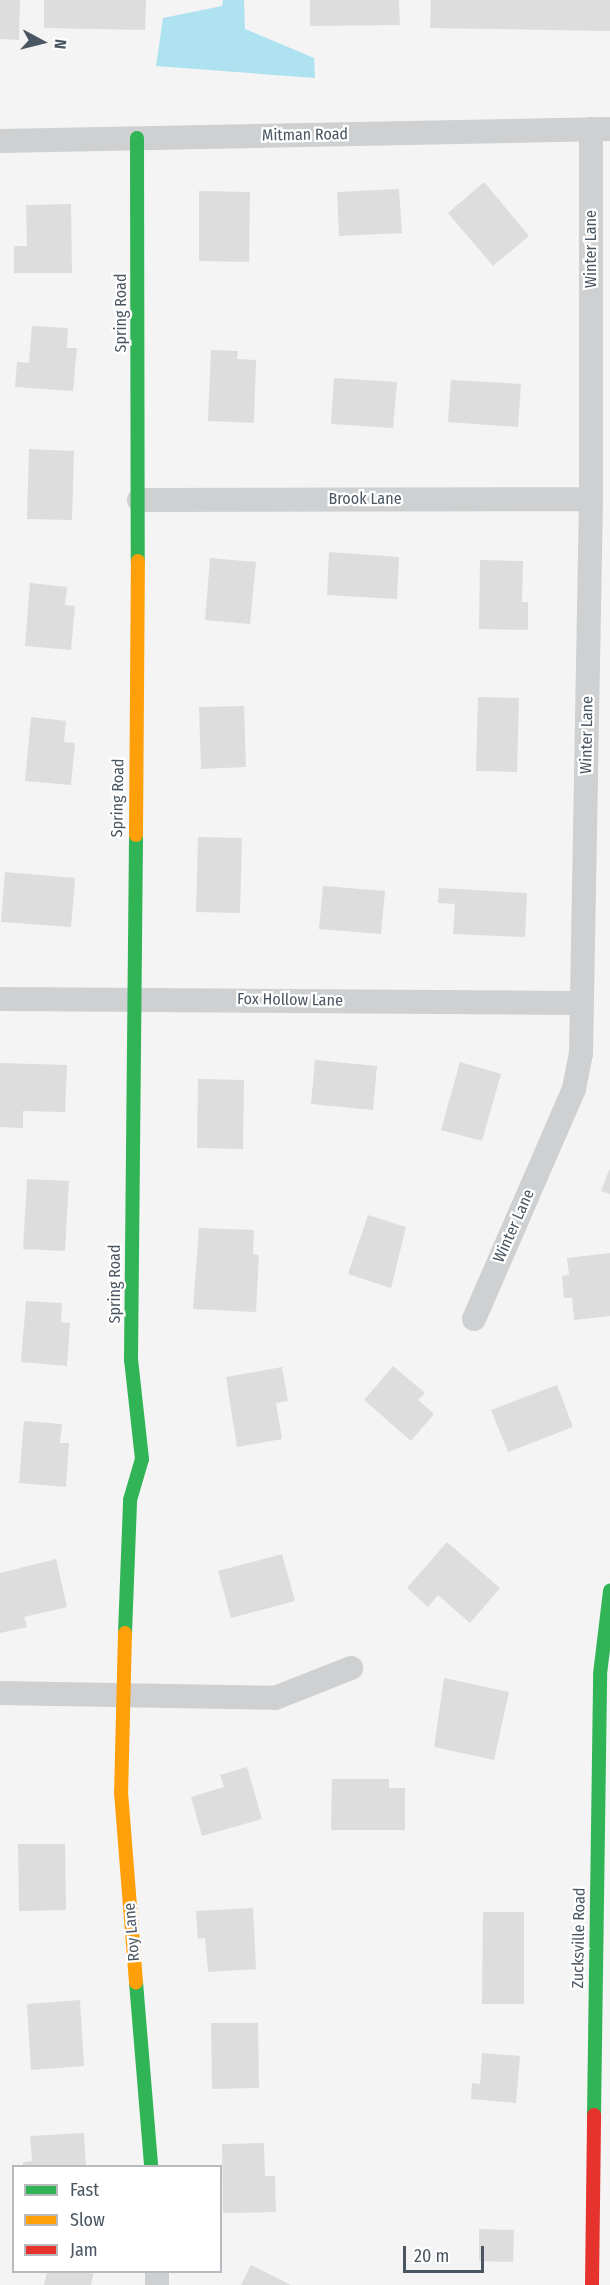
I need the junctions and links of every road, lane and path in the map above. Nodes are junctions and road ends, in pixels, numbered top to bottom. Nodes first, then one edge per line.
1 (600, 129) edge
2 (137, 138) junction
3 (0, 141) edge
4 (591, 499) junction
5 (139, 500) junction
6 (0, 999) edge
7 (132, 999) junction
8 (580, 1003) junction
9 (474, 1319) dead end
10 (142, 1459) joint
11 (610, 1591) edge
12 (351, 1668) dead end
13 (0, 1693) edge
14 (124, 1697) junction
15 (151, 2165) edge
16 (592, 2285) edge

1 - 2 street, Mitman Road
1 - 4 street, Winter Lane
2 - 3 street, Mitman Road
2 - 5 street, Spring Road
4 - 5 street, Brook Lane
4 - 8 street, Winter Lane
5 - 7 street, Spring Road
6 - 7 street, Fox Hollow Lane
7 - 8 street, Fox Hollow Lane
7 - 10 street, Spring Road
8 - 9 street, Winter Lane
10 - 14 street, Roy Lane
11 - 16 street, Zucksville Road
12 - 14 street
13 - 14 street
14 - 15 street, Roy Lane

